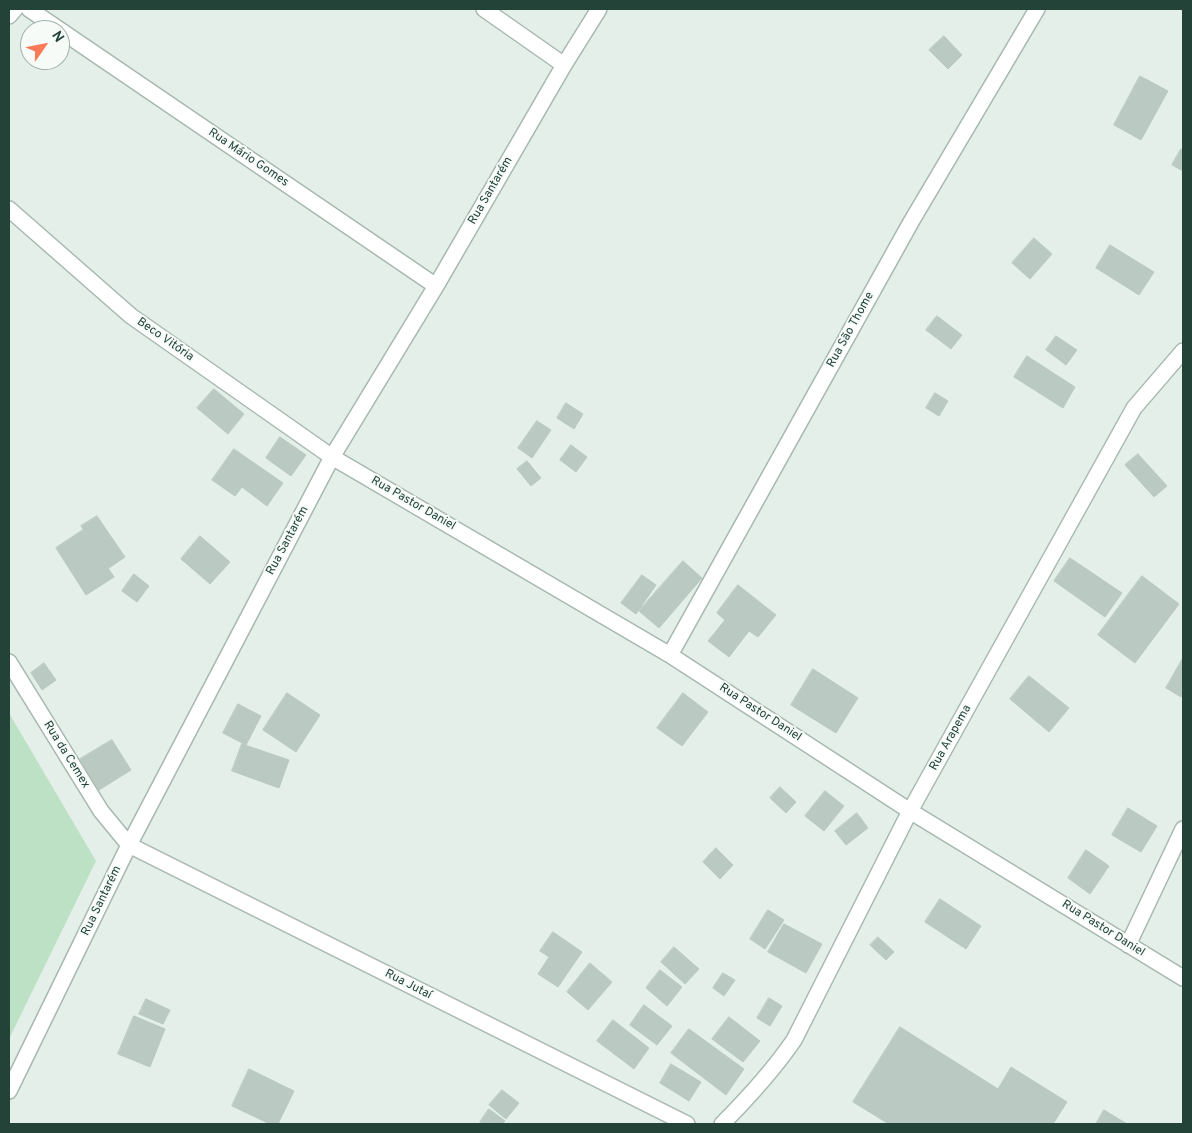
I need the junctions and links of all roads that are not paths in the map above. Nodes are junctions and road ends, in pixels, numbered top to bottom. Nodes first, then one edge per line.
1 (15, 9) edge
2 (29, 9) edge
3 (484, 9) edge
4 (599, 9) edge
5 (1037, 9) edge
6 (9, 16) edge
7 (564, 65) junction
8 (9, 209) edge
9 (436, 286) junction
10 (1183, 351) edge
11 (332, 457) junction
12 (670, 655) junction
13 (9, 662) edge
14 (910, 811) junction
15 (1183, 830) edge
16 (129, 845) junction
17 (1128, 944) junction
18 (1183, 978) edge
19 (9, 1091) edge
20 (687, 1124) edge
21 (722, 1124) edge

1 - 6 street
2 - 9 street, Rua Mário Gomes
3 - 7 street
4 - 7 street, Rua Santarém
5 - 12 street, Rua São Thome
7 - 9 street, Rua Santarém
8 - 11 street, Beco Vitória
9 - 11 street, Rua Santarém
10 - 14 street, Rua Arapema
11 - 12 street, Rua Pastor Daniel
11 - 16 street, Rua Santarém
12 - 14 street, Rua Pastor Daniel
13 - 16 street, Rua da Cemex
14 - 17 street, Rua Pastor Daniel
14 - 21 street, Rua Arapema
15 - 17 street
16 - 19 street, Rua Santarém
16 - 20 street, Rua Jutaí
17 - 18 street, Rua Pastor Daniel

